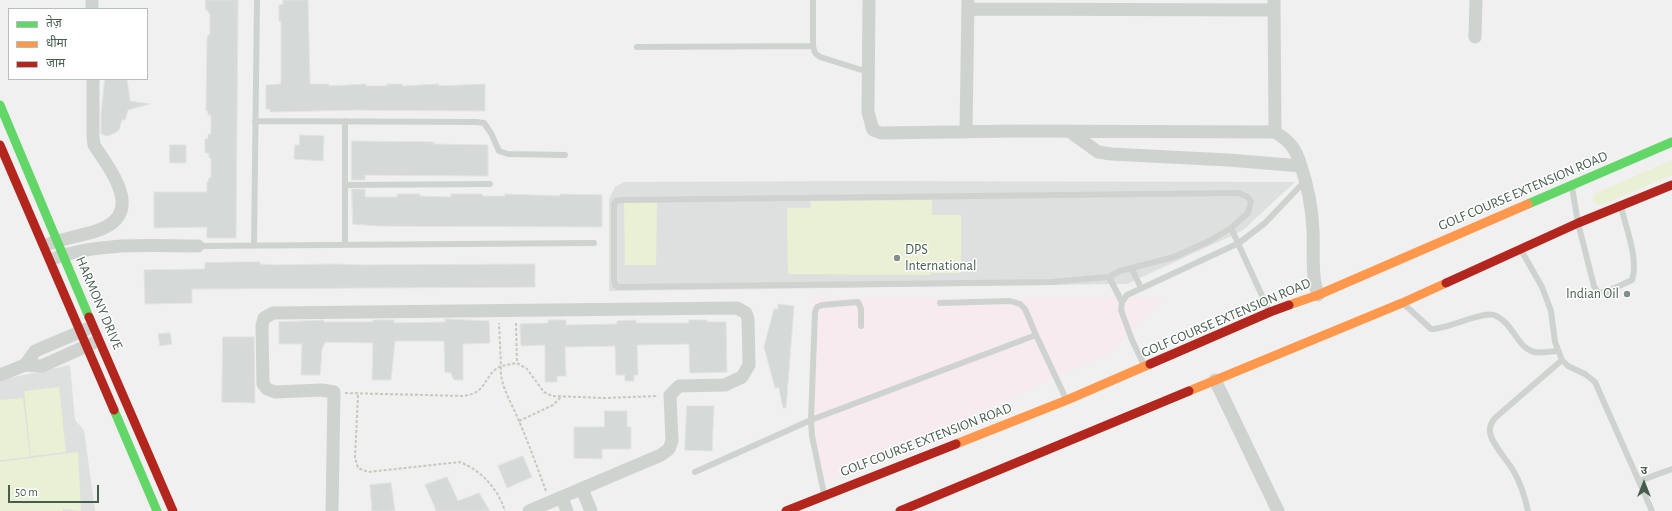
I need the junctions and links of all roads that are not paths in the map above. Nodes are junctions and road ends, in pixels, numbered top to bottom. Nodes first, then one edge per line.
1 (257, 0) edge
2 (813, 0) edge
3 (869, 0) edge
4 (1476, 0) edge
5 (968, 4) edge
6 (1274, 5) edge
7 (1475, 37) dead end
8 (814, 46) junction
9 (637, 47) dead end
10 (868, 72) junction
11 (93, 80) edge
12 (0, 105) edge
13 (255, 121) junction
14 (345, 121) junction
15 (1069, 131) junction
16 (966, 132) junction
17 (1275, 132) junction
18 (1672, 142) edge
19 (0, 144) edge
20 (565, 155) dead end
21 (1301, 166) junction
22 (1306, 180) junction
23 (490, 184) dead end
24 (345, 185) junction
25 (1572, 185) junction
26 (1672, 185) edge
27 (1621, 206) junction
28 (1578, 223) junction
29 (1231, 228) junction
30 (57, 241) junction
31 (594, 243) dead end
32 (1239, 243) junction
33 (254, 244) junction
34 (345, 245) junction
35 (43, 246) junction
36 (198, 246) joint
37 (1521, 249) junction
38 (63, 255) junction
39 (49, 260) junction
40 (1132, 269) junction
41 (1109, 277) junction
42 (1141, 288) junction
43 (1318, 295) junction
44 (1122, 302) junction
45 (940, 303) dead end
46 (1402, 303) junction
47 (1270, 312) junction
48 (94, 326) junction
49 (861, 326) dead end
50 (81, 332) junction
51 (1036, 335) junction
52 (100, 340) junction
53 (87, 346) junction
54 (1558, 351) junction
55 (1562, 360) junction
56 (25, 365) junction
57 (1145, 367) junction
58 (0, 375) edge
59 (1215, 380) junction
60 (1067, 400) junction
61 (811, 420) junction
62 (1672, 469) edge
63 (696, 472) dead end
64 (1639, 481) junction
65 (582, 489) junction
66 (824, 495) junction
67 (556, 500) junction
68 (157, 511) edge
69 (173, 511) edge
70 (332, 511) edge
71 (529, 511) edge
72 (567, 511) edge
73 (591, 511) edge
74 (786, 511) edge
75 (900, 511) edge
76 (1278, 511) edge
77 (1528, 511) edge
78 (1652, 511) edge

1 - 13 lane
2 - 8 lane
3 - 10 street
4 - 7 street
5 - 6 street
5 - 16 street
6 - 17 street
8 - 9 lane
8 - 10 lane
10 - 16 street
11 - 30 street
12 - 30 main road, HARMONY DRIVE
13 - 14 lane
13 - 33 lane
14 - 20 lane
14 - 24 lane
15 - 16 street
15 - 17 street
15 - 21 street
17 - 21 street
18 - 25 main road, GOLF COURSE EXTENSION ROAD
19 - 35 main road, HARMONY DRIVE
21 - 22 street
22 - 32 lane
22 - 43 street
23 - 24 lane
24 - 34 lane
25 - 28 lane
25 - 43 main road, GOLF COURSE EXTENSION ROAD
26 - 27 main road
27 - 28 main road
27 - 28 lane
28 - 37 main road
29 - 32 lane
29 - 40 lane
29 - 41 lane
30 - 35 street
30 - 38 main road, HARMONY DRIVE
31 - 34 lane
32 - 42 lane
32 - 47 lane
33 - 34 lane
33 - 36 lane
35 - 39 main road, HARMONY DRIVE
36 - 38 street
37 - 46 main road
37 - 54 lane
38 - 39 street
38 - 48 main road, HARMONY DRIVE
39 - 50 main road, HARMONY DRIVE
40 - 41 lane
40 - 42 lane
41 - 44 lane
42 - 44 lane
43 - 47 main road, GOLF COURSE EXTENSION ROAD
44 - 57 lane
45 - 51 lane
46 - 54 lane
46 - 59 main road
47 - 57 main road, GOLF COURSE EXTENSION ROAD
48 - 50 street
48 - 52 main road, HARMONY DRIVE
49 - 61 lane
50 - 53 main road, HARMONY DRIVE
50 - 56 street
51 - 60 lane
51 - 61 lane
52 - 53 street
52 - 69 main road, HARMONY DRIVE
53 - 56 street
53 - 68 main road, HARMONY DRIVE
54 - 55 lane
55 - 64 lane
55 - 77 lane
56 - 58 street
57 - 60 main road, GOLF COURSE EXTENSION ROAD
59 - 75 main road
59 - 76 street
60 - 66 main road, GOLF COURSE EXTENSION ROAD
61 - 63 lane
61 - 66 lane
62 - 64 lane
64 - 78 lane
65 - 67 street
65 - 70 street
65 - 73 street
66 - 74 main road, GOLF COURSE EXTENSION ROAD
67 - 71 street
67 - 72 street

